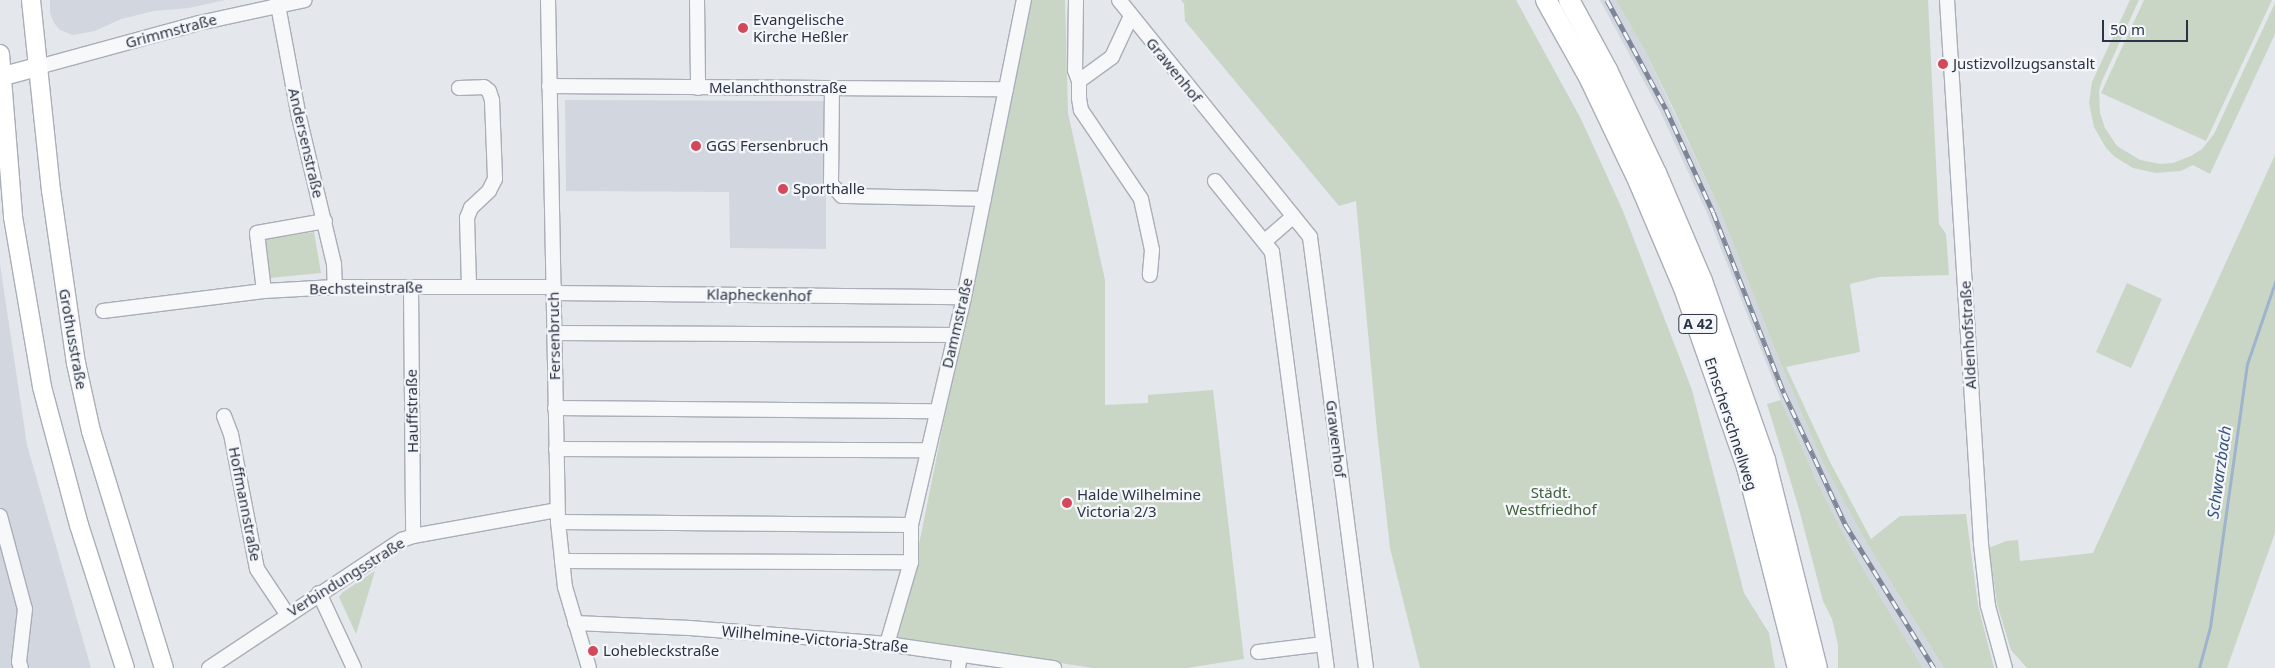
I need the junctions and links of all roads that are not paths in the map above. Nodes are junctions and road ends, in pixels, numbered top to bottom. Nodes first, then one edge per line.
1 (30, 0) edge
2 (305, 0) edge
3 (548, 0) edge
4 (697, 0) edge
5 (1024, 0) edge
6 (1076, 0) edge
7 (1120, 0) edge
8 (1546, 0) edge
9 (1569, 0) edge
10 (1947, 0) edge
11 (277, 3) edge
12 (1131, 16) junction
13 (0, 54) edge
14 (38, 67) junction
15 (1, 77) edge
16 (1079, 81) junction
17 (550, 86) junction
18 (459, 88) dead end
19 (698, 88) junction
20 (832, 88) junction
21 (1006, 89) junction
22 (1215, 182) dead end
23 (984, 199) junction
24 (1292, 217) junction
25 (325, 222) junction
26 (1265, 241) junction
27 (1150, 275) dead end
28 (335, 286) junction
29 (410, 287) junction
30 (469, 288) junction
31 (554, 290) junction
32 (264, 292) junction
33 (964, 297) junction
34 (103, 311) dead end
35 (555, 333) junction
36 (955, 335) junction
37 (555, 408) junction
38 (936, 411) junction
39 (224, 416) dead end
40 (556, 448) junction
41 (928, 450) junction
42 (0, 516) edge
43 (557, 516) junction
44 (911, 525) junction
45 (413, 536) junction
46 (562, 561) junction
47 (911, 562) junction
48 (319, 593) junction
49 (288, 614) junction
50 (575, 623) junction
51 (887, 644) junction
52 (1324, 644) junction
53 (1258, 652) dead end
54 (2000, 652) junction
55 (959, 661) edge
56 (21, 668) edge
57 (125, 668) edge
58 (164, 668) edge
59 (209, 668) edge
60 (354, 668) edge
61 (589, 668) edge
62 (1054, 668) edge
63 (1327, 668) edge
64 (1366, 668) edge
65 (1798, 668) edge
66 (1817, 668) edge
67 (2005, 668) edge
68 (2015, 668) edge

1 - 14 main road, Grothusstraße
2 - 11 street, Grimmstraße
3 - 17 street, Fersenbruch
4 - 19 street
5 - 21 street, Dammstraße
6 - 16 street
7 - 12 street, Grawenhof
8 - 65 highway, Emscherschnellweg / A 42
9 - 66 highway, Emscherschnellweg / A 42
10 - 54 street, Aldenhofstraße
11 - 14 street, Grimmstraße
11 - 25 street, Andersenstraße
12 - 16 street, Grawenhof
12 - 24 street, Grawenhof
13 - 15 main road
14 - 15 main road
14 - 58 main road, Grothusstraße
15 - 57 main road
16 - 27 street
17 - 19 street, Melanchthonstraße
17 - 31 street, Fersenbruch
18 - 30 street
19 - 20 street, Melanchthonstraße
20 - 21 street, Melanchthonstraße
20 - 23 street
21 - 23 street, Dammstraße
22 - 26 street
23 - 33 street, Dammstraße
24 - 26 street
24 - 64 street, Grawenhof
25 - 28 street, Andersenstraße
25 - 32 street
26 - 52 street
28 - 29 street, Bechsteinstraße
28 - 32 street, Bechsteinstraße
29 - 30 street, Bechsteinstraße
29 - 45 street, Hauffstraße
30 - 31 street, Bechsteinstraße
31 - 33 street, Klapheckenhof
31 - 35 street, Fersenbruch
32 - 34 street, Bechsteinstraße
33 - 36 street, Dammstraße
35 - 36 street
35 - 37 street, Fersenbruch
36 - 38 street, Dammstraße
37 - 38 street
37 - 40 street, Fersenbruch
38 - 41 street, Dammstraße
39 - 49 street, Hoffmannstraße
40 - 41 street
40 - 43 street, Fersenbruch
41 - 44 street, Dammstraße
42 - 56 street
43 - 44 street
43 - 45 street, Verbindungsstraße
43 - 46 street, Fersenbruch
44 - 47 street, Dammstraße
45 - 48 street, Verbindungsstraße
46 - 47 street
46 - 50 street, Fersenbruch
47 - 51 street, Dammstraße
48 - 49 street, Verbindungsstraße
48 - 60 street
49 - 59 street, Verbindungsstraße
50 - 51 street, Wilhelmine-Victoria-Straße
50 - 61 street, Fersenbruch
51 - 55 street, Wilhelmine-Victoria-Straße
52 - 53 street
52 - 63 street
54 - 67 street, Aldenhofstraße
54 - 68 street
55 - 62 street, Wilhelmine-Victoria-Straße

